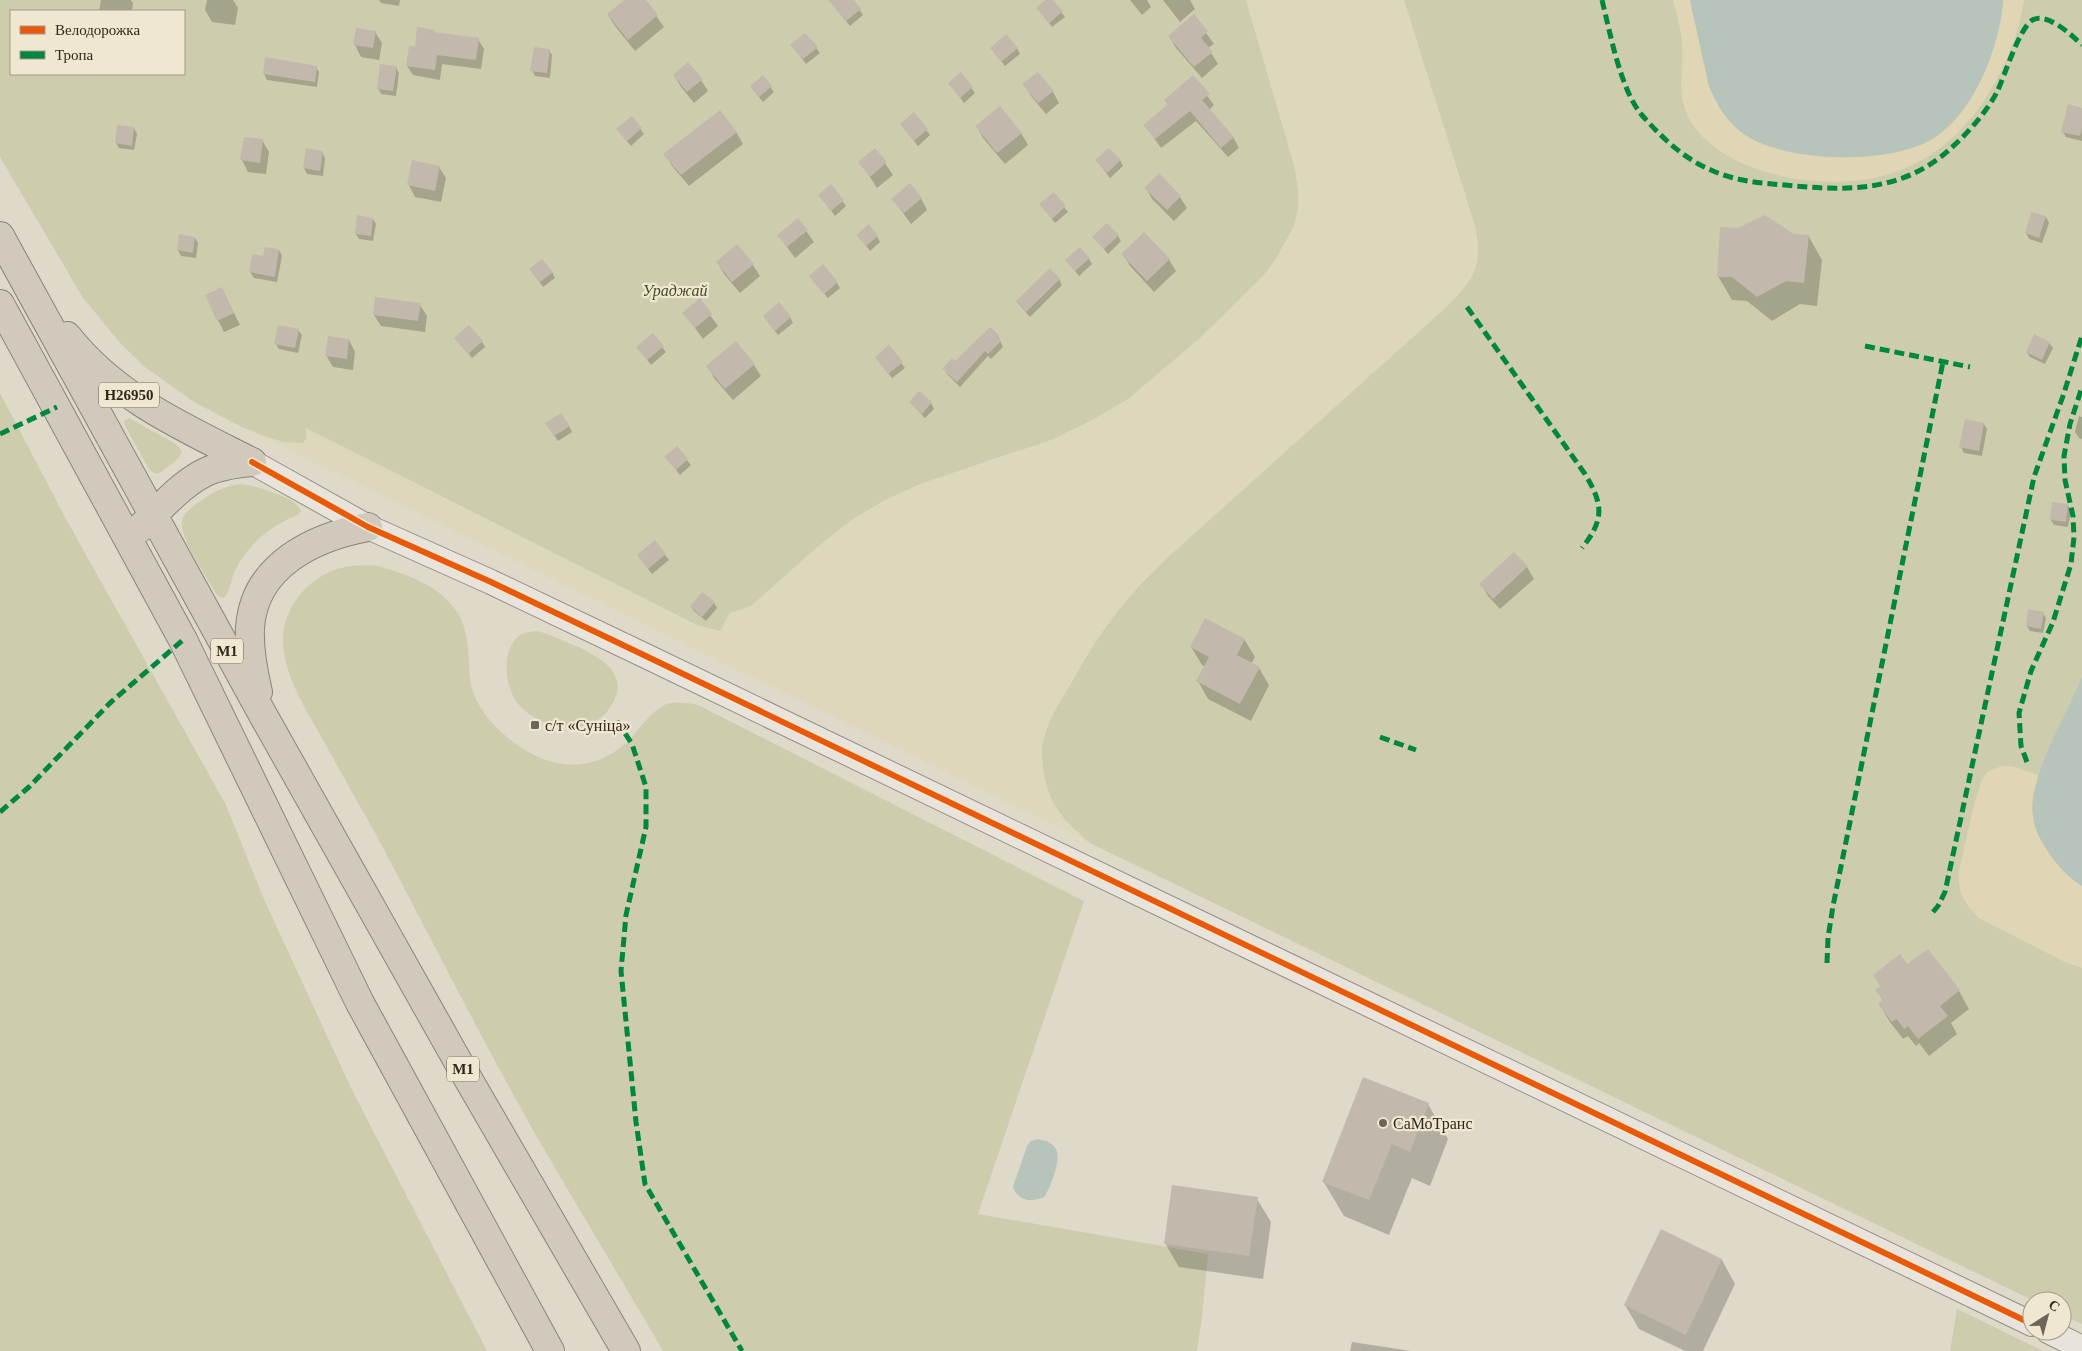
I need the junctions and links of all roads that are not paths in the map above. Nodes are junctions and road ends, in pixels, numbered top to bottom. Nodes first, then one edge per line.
1 (0, 236) edge
2 (33, 294) junction
3 (0, 304) edge
4 (252, 462) junction
5 (152, 516) junction
6 (368, 527) junction
7 (129, 538) junction
8 (263, 715) junction
9 (2022, 1319) edge
10 (2068, 1341) edge
11 (2082, 1348) edge
12 (550, 1351) edge
13 (626, 1351) edge

1 - 2 highway, М1
2 - 4 highway, Н26950
2 - 5 highway, М1
3 - 7 highway, М1
4 - 5 highway
4 - 6 street, Н26950
5 - 7 highway
5 - 8 highway, М1
6 - 8 highway
6 - 9 street, Н26950
7 - 12 highway, М1
8 - 13 highway, М1
10 - 11 street

